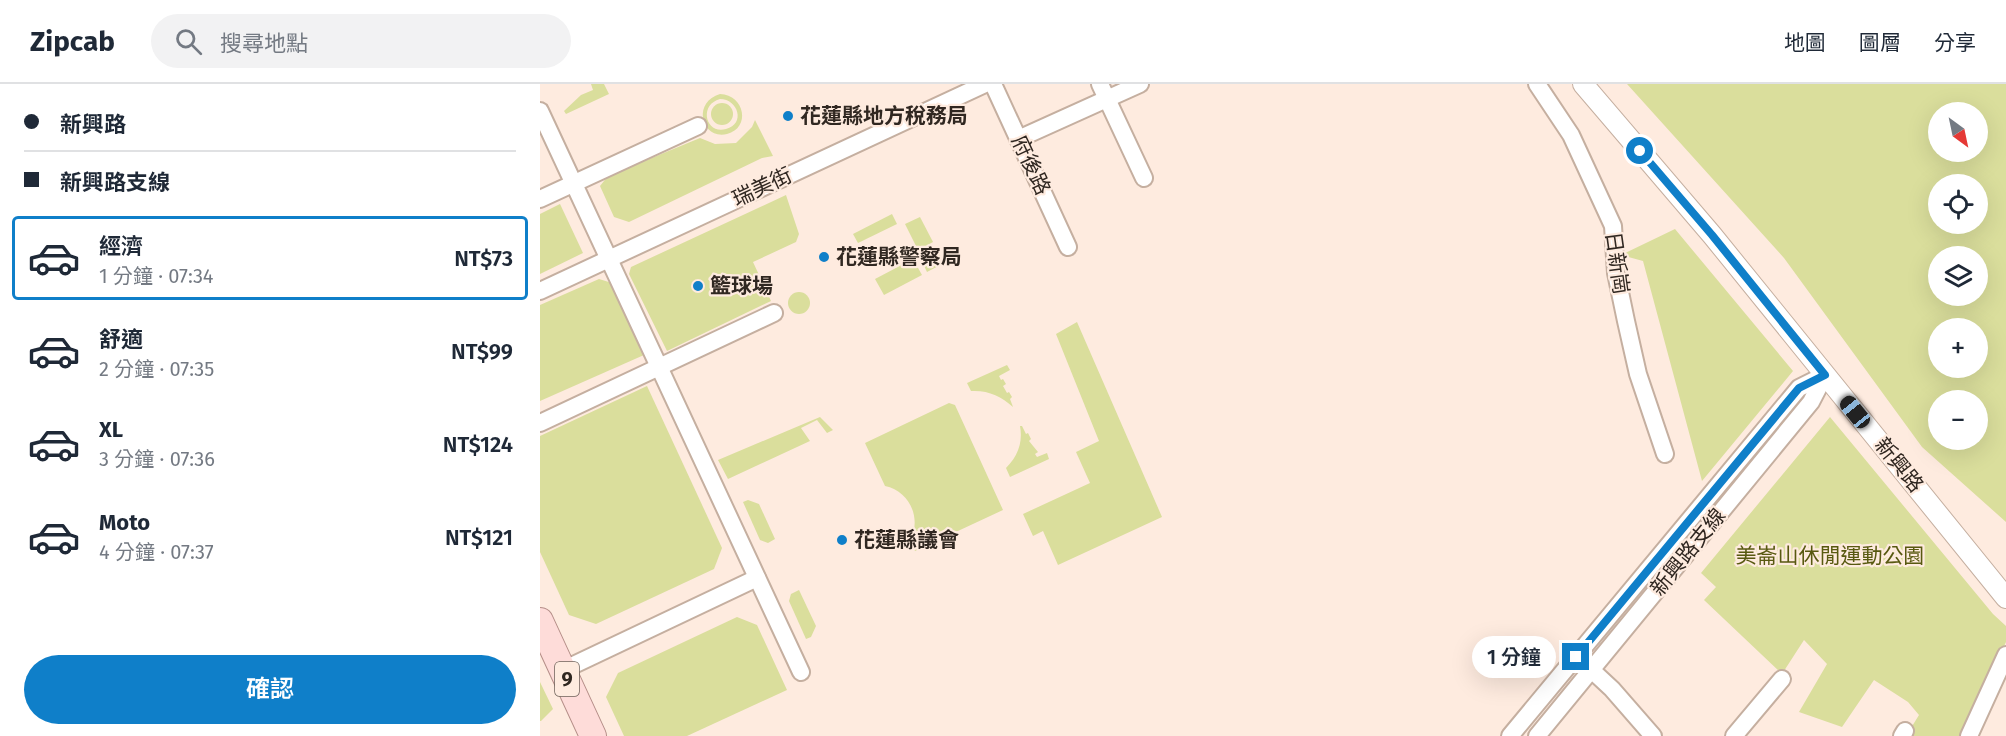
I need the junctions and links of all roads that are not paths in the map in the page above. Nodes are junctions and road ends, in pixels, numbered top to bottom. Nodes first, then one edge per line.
1 (985, 84) edge
2 (993, 84) edge
3 (1100, 84) edge
4 (1140, 84) edge
5 (1537, 84) edge
6 (1583, 84) edge
7 (1107, 100) junction
8 (540, 111) edge
9 (698, 126) dead end
10 (1018, 139) junction
11 (1144, 178) dead end
12 (574, 184) junction
13 (540, 200) edge
14 (1068, 247) dead end
15 (609, 258) junction
16 (540, 291) edge
17 (774, 313) dead end
18 (659, 368) junction
19 (1825, 375) junction
20 (540, 423) edge
21 (1665, 454) dead end
22 (758, 578) junction
23 (2006, 598) edge
24 (540, 621) edge
25 (2006, 655) edge
26 (1576, 657) junction
27 (562, 669) junction
28 (1592, 670) junction
29 (801, 672) dead end
30 (1782, 679) dead end
31 (593, 736) edge
32 (1510, 736) edge
33 (1537, 736) edge
34 (1653, 736) edge
35 (1734, 736) edge
36 (1969, 736) edge

1 - 15 street, 瑞美街
2 - 10 street, 府後路
3 - 7 street
4 - 7 street
5 - 21 street, 日新崗
6 - 19 street, 新興路
7 - 10 street
7 - 11 street
8 - 12 street
9 - 12 street
10 - 14 street, 府後路
12 - 13 street
12 - 15 street
15 - 16 street, 瑞美街
15 - 18 street
17 - 18 street
18 - 20 street
18 - 22 street
19 - 23 street, 新興路
19 - 26 street, 新興路支線
19 - 28 street, 新興路支線
22 - 27 street
22 - 29 street
24 - 27 main road, 9
25 - 36 street
26 - 28 street
26 - 32 street, 新興路支線
27 - 31 main road, 9
28 - 33 street, 新興路支線
28 - 34 street
30 - 35 street

